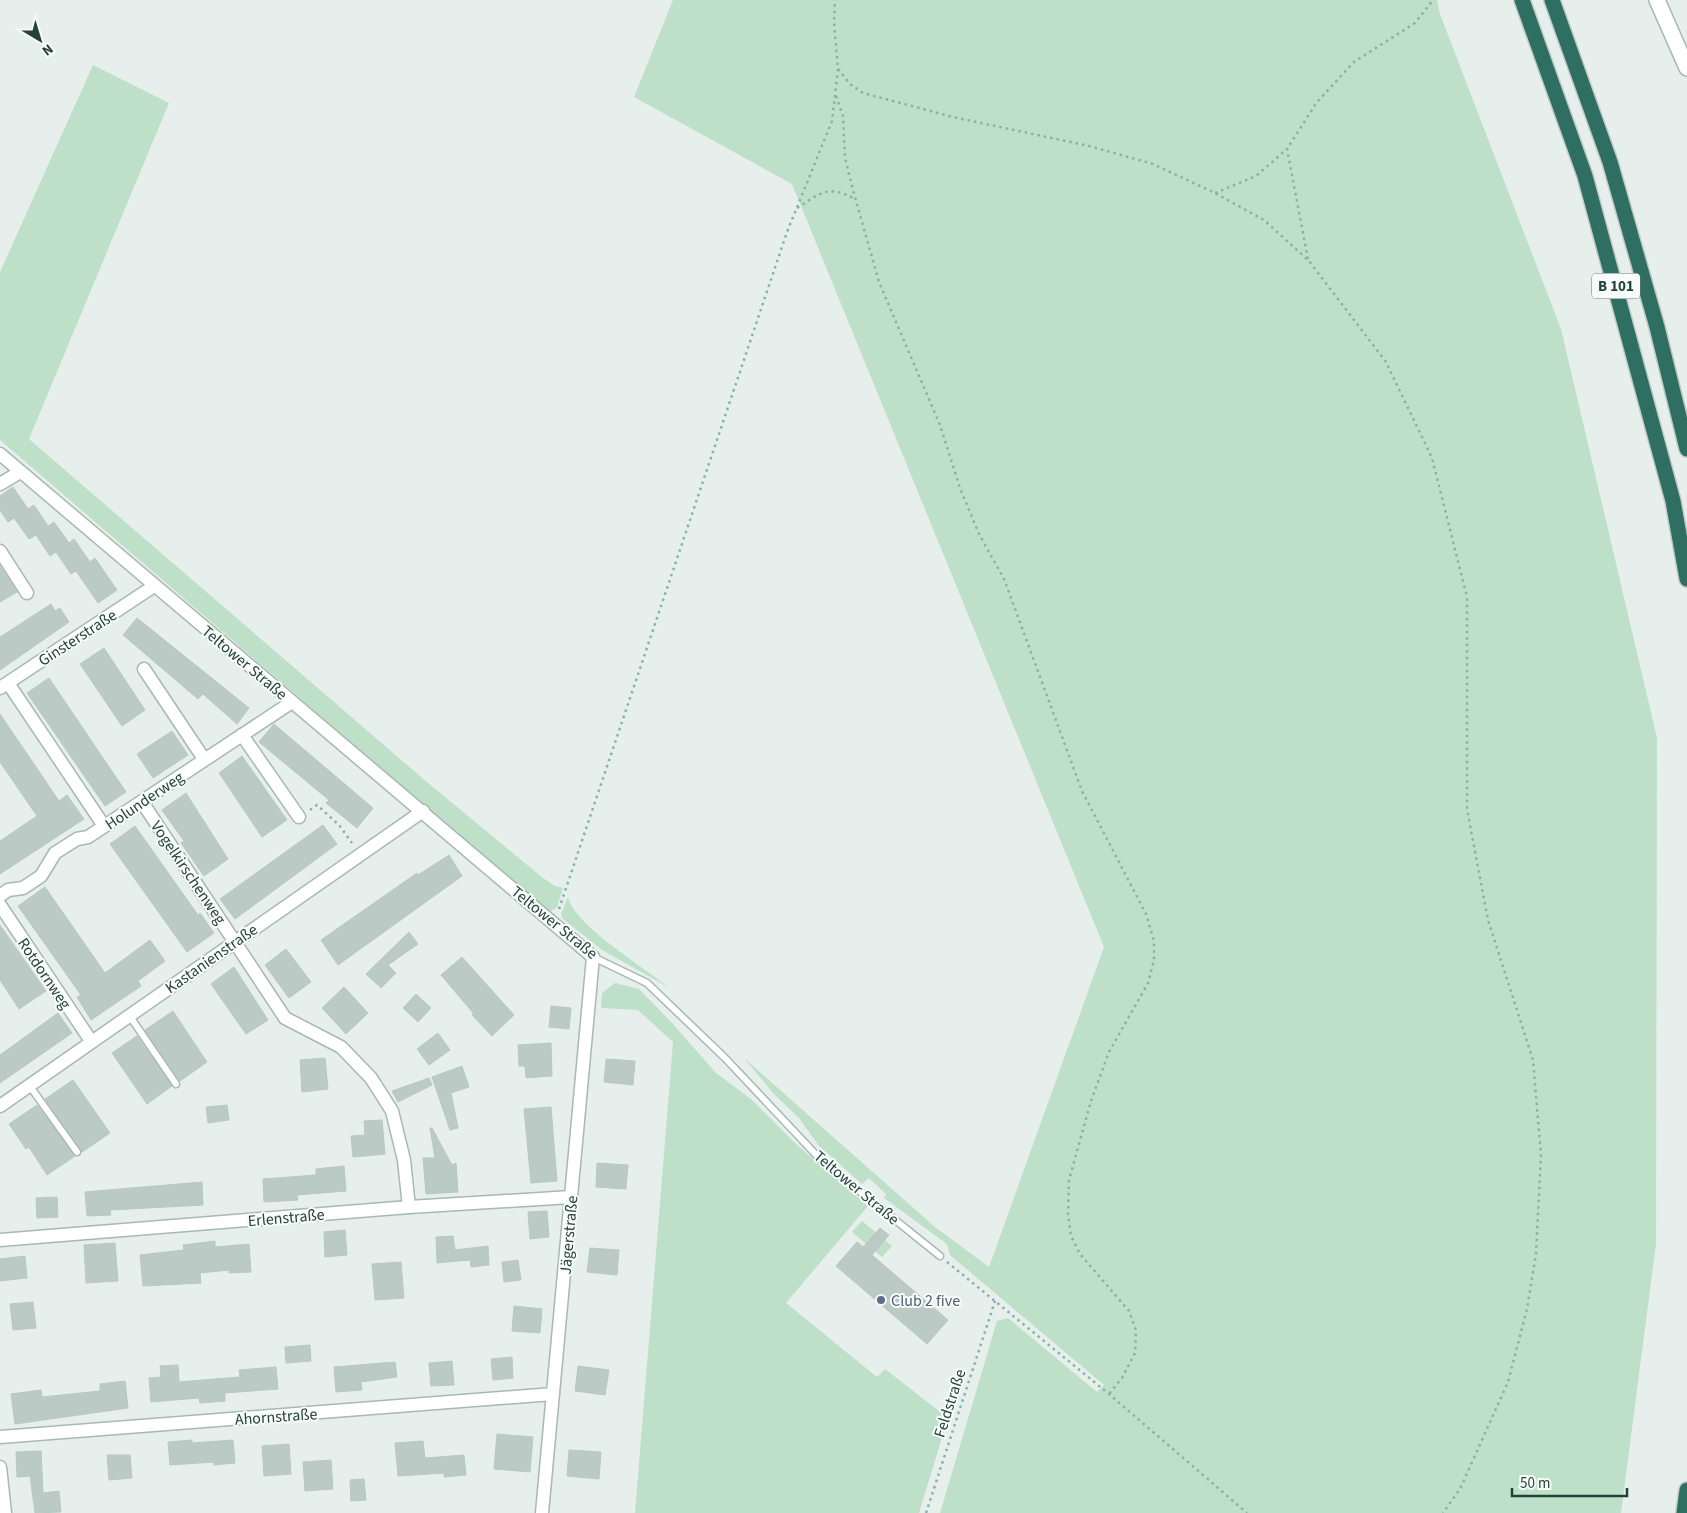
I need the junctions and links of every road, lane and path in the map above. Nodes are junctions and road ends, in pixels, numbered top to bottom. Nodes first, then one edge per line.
1 (835, 0) edge
2 (1433, 0) edge
3 (1522, 0) edge
4 (1552, 0) edge
5 (1657, 0) edge
6 (1687, 68) edge
7 (838, 69) junction
8 (836, 96) junction
9 (1287, 150) junction
10 (1215, 193) junction
11 (855, 199) junction
12 (796, 209) junction
13 (1309, 260) junction
14 (1687, 449) edge
15 (0, 454) edge
16 (20, 472) junction
17 (0, 484) edge
18 (0, 551) edge
19 (1687, 579) edge
20 (154, 586) junction
21 (28, 593) dead end
22 (144, 669) dead end
23 (4, 685) edge
24 (292, 702) junction
25 (242, 735) junction
26 (204, 760) junction
27 (142, 802) junction
28 (424, 811) junction
29 (299, 817) joint
30 (104, 826) junction
31 (361, 854) junction
32 (0, 896) edge
33 (0, 905) edge
34 (554, 924) junction
35 (236, 942) junction
36 (593, 957) junction
37 (129, 1015) junction
38 (91, 1041) junction
39 (176, 1084) dead end
40 (29, 1086) junction
41 (0, 1106) edge
42 (78, 1152) dead end
43 (571, 1197) junction
44 (409, 1207) junction
45 (0, 1240) edge
46 (940, 1256) joint
47 (995, 1301) junction
48 (553, 1394) junction
49 (1109, 1394) junction
50 (0, 1437) edge
51 (0, 1467) edge
52 (1687, 1490) edge
53 (5, 1513) edge
54 (542, 1513) edge
55 (926, 1513) edge
56 (1247, 1513) edge
57 (1443, 1513) edge
58 (1684, 1513) edge

1 - 7 path
2 - 9 path
3 - 19 highway, B 101
4 - 14 highway, B 101
5 - 6 street
7 - 8 path
7 - 10 path
8 - 11 path
8 - 12 path
9 - 10 path
9 - 13 path
10 - 13 path
11 - 12 path
11 - 49 path
12 - 34 path
13 - 57 path
15 - 16 street, Teltower Straße
16 - 17 street
16 - 20 street, Teltower Straße
18 - 21 street
20 - 23 street, Ginsterstraße
20 - 24 street, Teltower Straße
22 - 26 street
23 - 30 street
24 - 25 street, Holunderweg
24 - 28 street, Teltower Straße
25 - 26 street, Holunderweg
25 - 29 street
26 - 27 street, Holunderweg
27 - 30 street, Holunderweg
27 - 35 street, Vogelkirschenweg
28 - 31 street, Kastanienstraße
28 - 34 street, Teltower Straße
29 - 31 path
30 - 32 street, Holunderweg
31 - 35 street, Kastanienstraße
33 - 38 street, Rotdornweg
34 - 36 street, Teltower Straße
35 - 37 street, Kastanienstraße
35 - 44 street, Vogelkirschenweg
36 - 43 street, Jägerstraße
36 - 46 lane, Teltower Straße
37 - 38 street, Kastanienstraße
37 - 39 lane
38 - 40 street, Kastanienstraße
40 - 41 street, Kastanienstraße
40 - 42 lane
43 - 44 street, Erlenstraße
43 - 48 street, Jägerstraße
44 - 45 street, Erlenstraße
46 - 47 path
47 - 49 path
47 - 55 path, Feldstraße
48 - 50 street, Ahornstraße
48 - 54 street, Jägerstraße
49 - 56 path
51 - 53 street
52 - 58 highway

